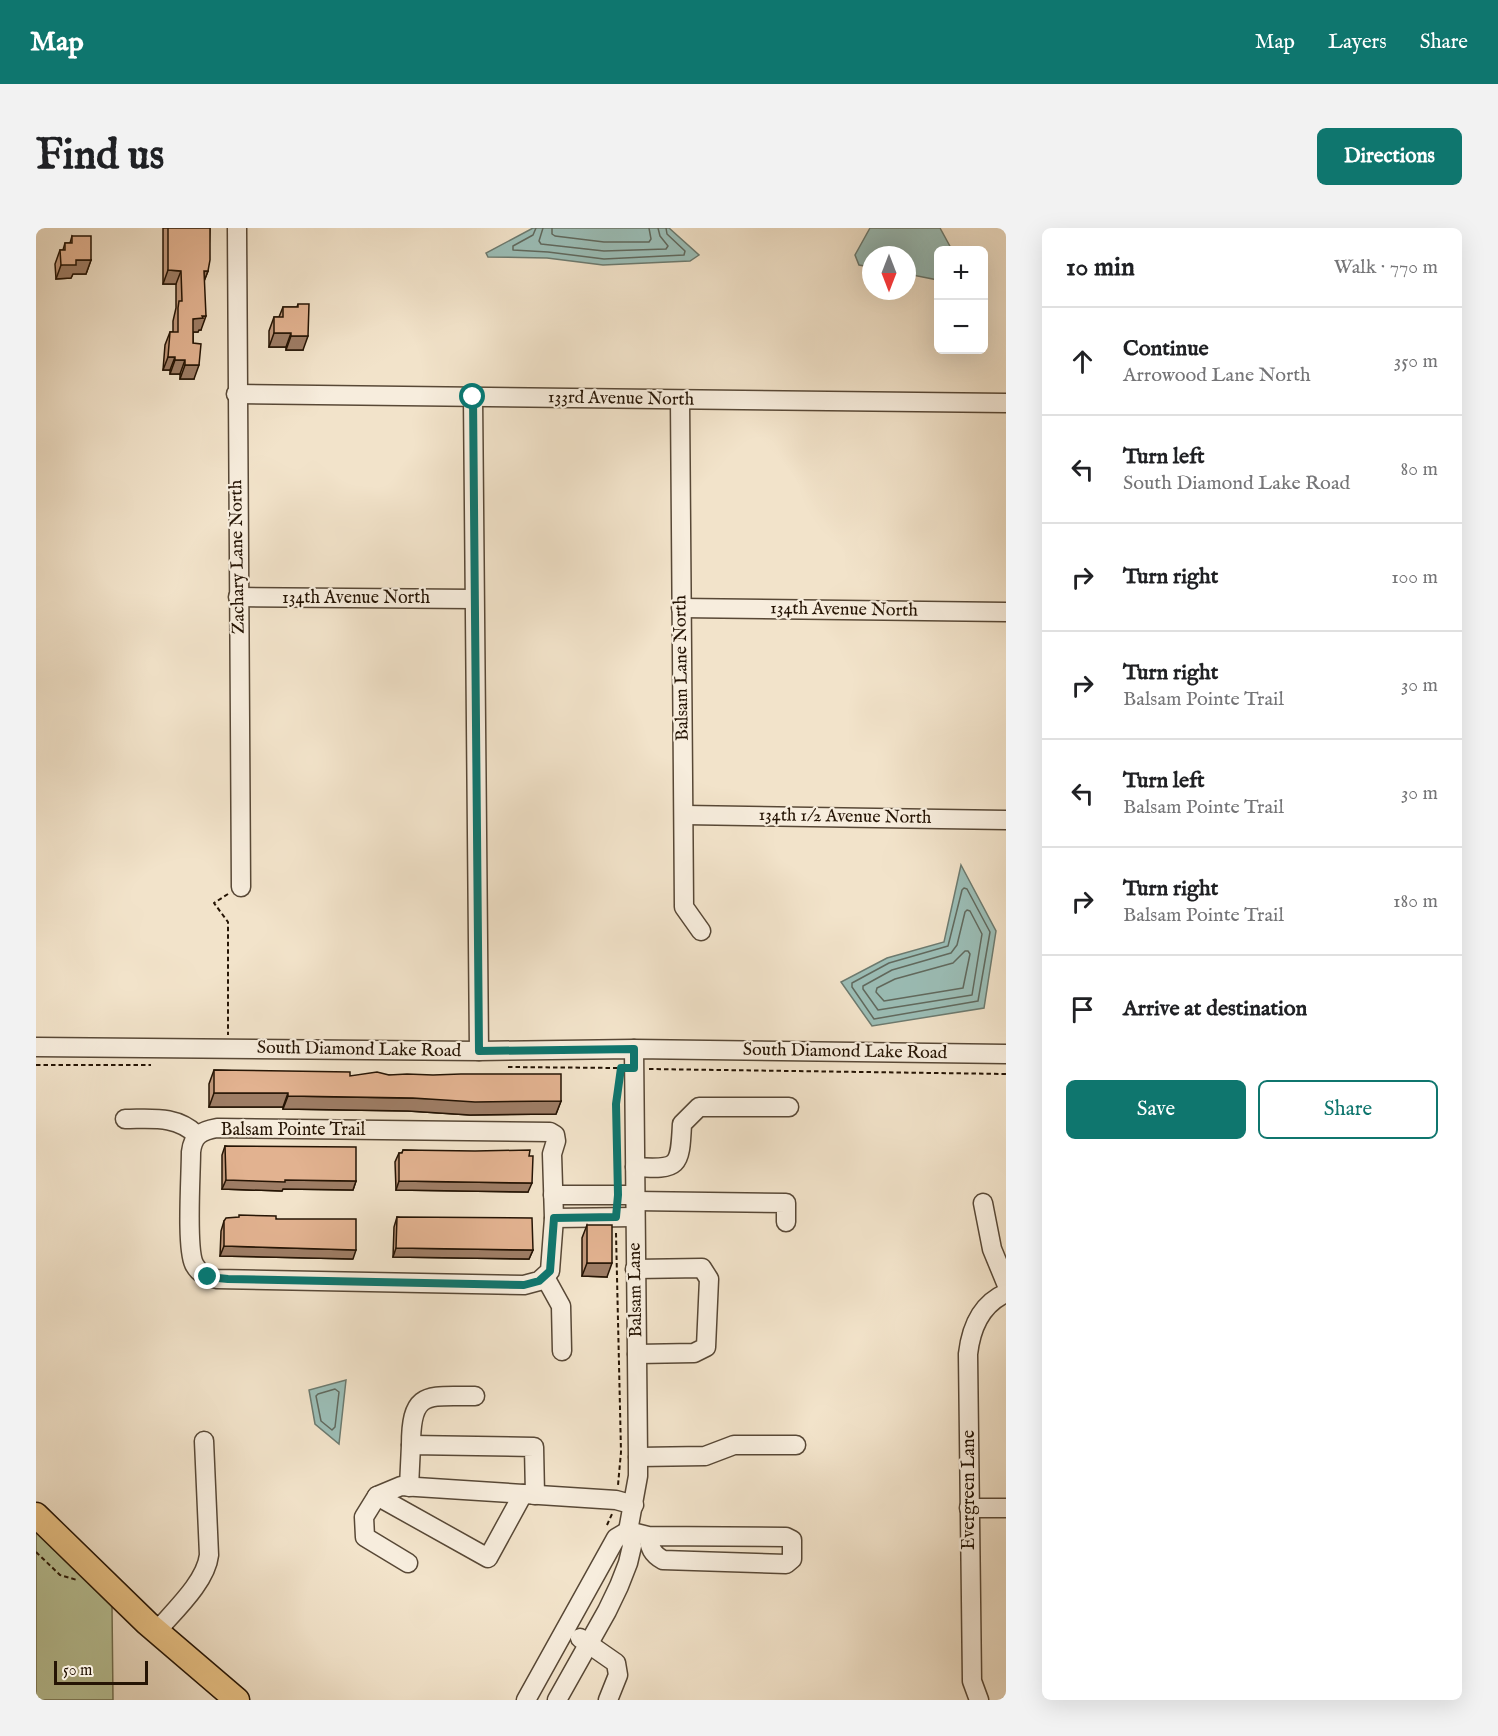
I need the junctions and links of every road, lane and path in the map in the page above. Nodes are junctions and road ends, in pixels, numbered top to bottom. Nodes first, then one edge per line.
1 (237, 228) edge
2 (236, 394) junction
3 (473, 397) junction
4 (680, 400) junction
5 (1006, 403) edge
6 (238, 597) junction
7 (474, 598) junction
8 (681, 608) junction
9 (1006, 612) edge
10 (685, 815) junction
11 (1006, 820) edge
12 (241, 887) joint
13 (701, 931) dead end
14 (36, 1047) edge
15 (228, 1049) junction
16 (634, 1049) junction
17 (479, 1051) junction
18 (1006, 1054) edge
19 (36, 1065) edge
20 (153, 1065) dead end
21 (508, 1067) dead end
22 (634, 1068) junction
23 (1006, 1074) edge
24 (619, 1087) dead end
25 (789, 1107) dead end
26 (125, 1119) dead end
27 (197, 1135) junction
28 (635, 1167) junction
29 (553, 1195) junction
30 (631, 1202) junction
31 (983, 1203) dead end
32 (616, 1217) junction
33 (554, 1218) junction
34 (786, 1222) dead end
35 (635, 1269) junction
36 (545, 1277) junction
37 (1006, 1283) edge
38 (1006, 1293) edge
39 (562, 1352) dead end
40 (637, 1354) junction
41 (475, 1396) dead end
42 (204, 1441) dead end
43 (411, 1445) junction
44 (796, 1445) dead end
45 (638, 1457) junction
46 (409, 1487) junction
47 (529, 1494) junction
48 (377, 1496) junction
49 (625, 1502) junction
50 (969, 1508) junction
51 (1006, 1508) edge
52 (36, 1515) edge
53 (607, 1525) dead end
54 (628, 1531) junction
55 (648, 1536) junction
56 (36, 1552) edge
57 (408, 1563) dead end
58 (105, 1584) junction
59 (566, 1629) junction
60 (156, 1632) junction
61 (588, 1644) junction
62 (237, 1700) edge
63 (526, 1700) edge
64 (557, 1700) edge
65 (608, 1700) edge
66 (979, 1700) edge

1 - 2 street, Zachary Lane North
2 - 3 street, 133rd Avenue North
2 - 6 street, Zachary Lane North
3 - 4 street, 133rd Avenue North
3 - 7 street
4 - 5 street, 133rd Avenue North
4 - 8 street, Balsam Lane North
6 - 7 street, 134th Avenue North
6 - 12 street, Zachary Lane North
7 - 17 street
8 - 9 street, 134th Avenue North
8 - 10 street, Balsam Lane North
10 - 11 street, 134th 1/2 Avenue North
10 - 13 street, Balsam Lane North
12 - 15 path
14 - 15 street, South Diamond Lake Road
15 - 17 street, South Diamond Lake Road
16 - 17 street, South Diamond Lake Road
16 - 18 street, South Diamond Lake Road
16 - 22 street, Balsam Lane
19 - 20 path
21 - 22 path
22 - 23 path
22 - 28 street, Balsam Lane
24 - 30 path
25 - 28 street
26 - 27 street
27 - 29 street, Balsam Pointe Trail
27 - 36 street, Balsam Pointe Trail
28 - 30 street, Balsam Lane
29 - 30 street
29 - 33 street, Balsam Pointe Trail
30 - 32 street
30 - 34 street
30 - 35 street, Balsam Lane
31 - 37 street
32 - 33 street
32 - 49 path
33 - 36 street, Balsam Pointe Trail
35 - 40 street, Balsam Lane
35 - 40 street
36 - 39 street
38 - 50 street, Evergreen Lane
40 - 45 street, Balsam Lane
41 - 43 street
42 - 60 street
43 - 46 street
43 - 47 street
44 - 45 street
45 - 49 street, Balsam Lane
46 - 47 street
46 - 48 street
47 - 48 street
47 - 49 street
48 - 57 street
49 - 53 path
49 - 54 street, Balsam Lane
50 - 51 street
50 - 66 street, Evergreen Lane
52 - 58 main road
54 - 55 street
54 - 59 street
54 - 61 street, Balsam Lane
55 - 55 street
56 - 58 path
58 - 60 main road
59 - 61 street
59 - 63 street
60 - 62 main road
61 - 64 street, Balsam Lane
61 - 65 street

